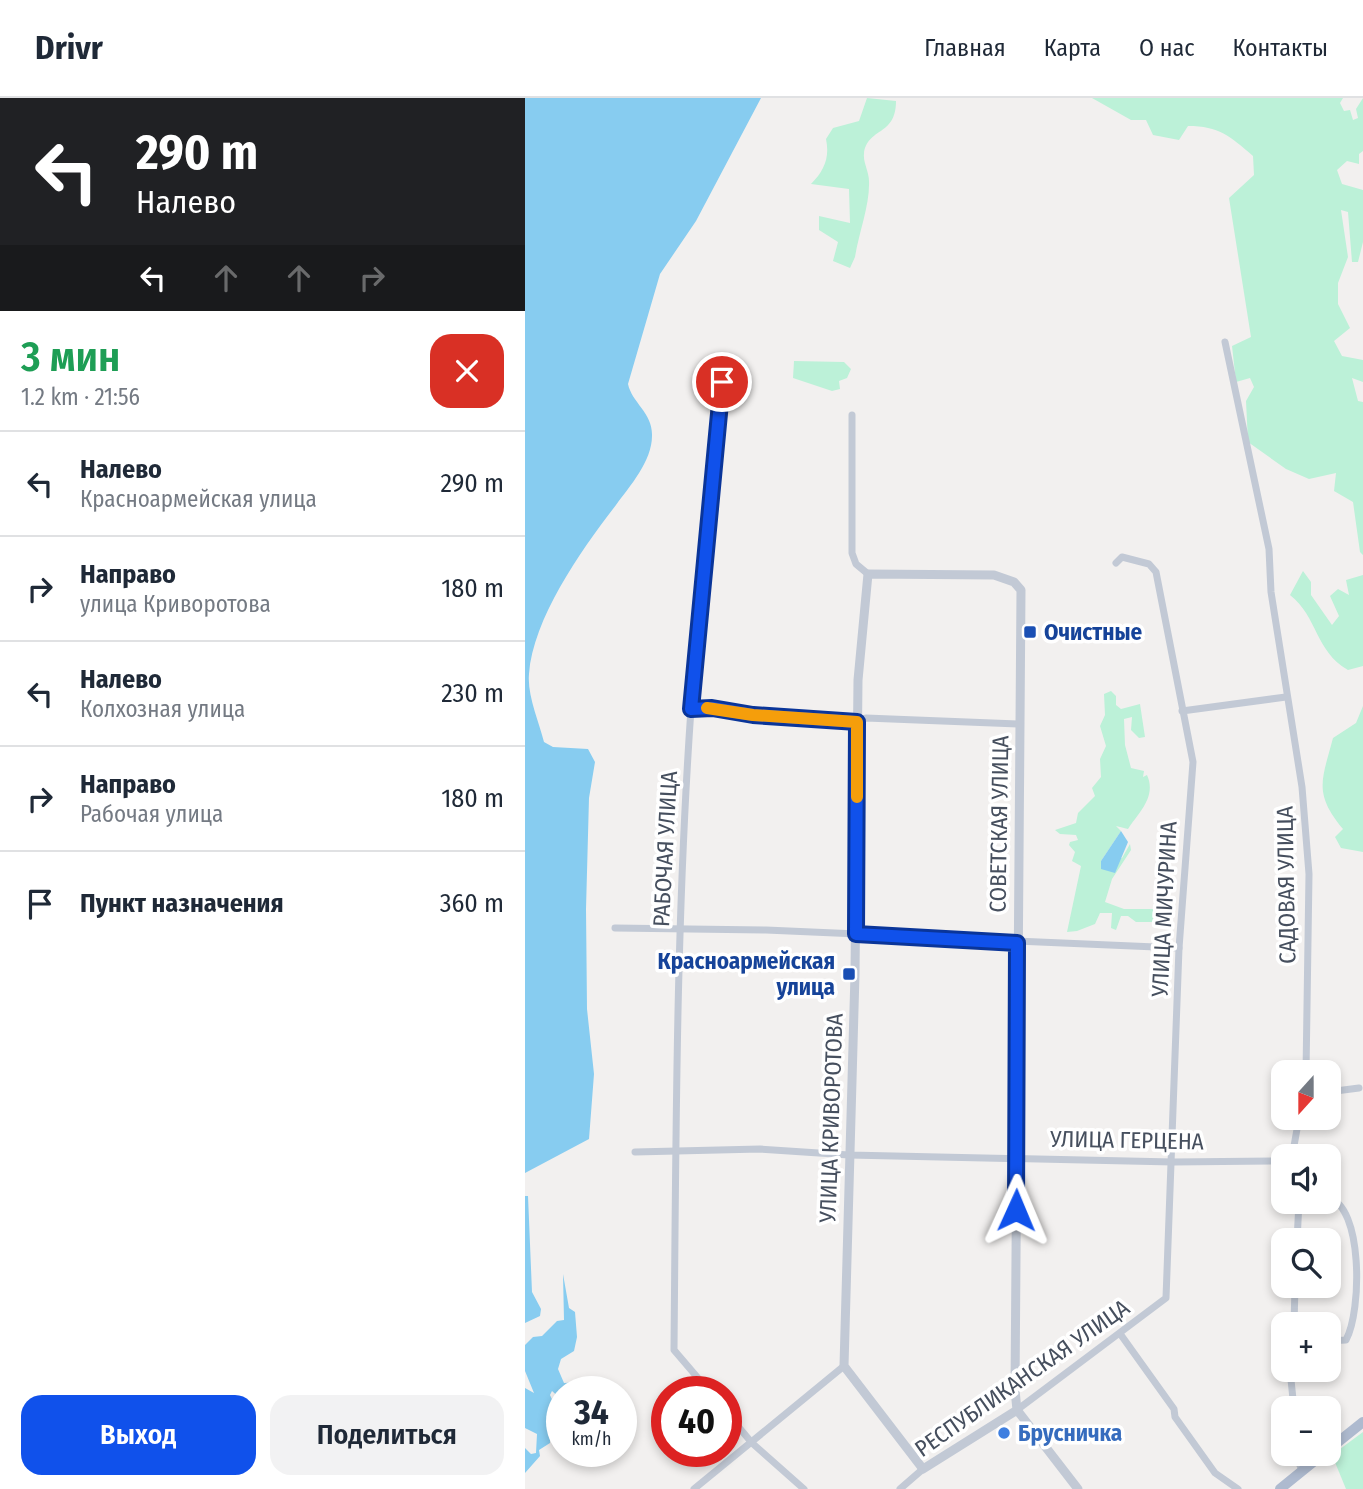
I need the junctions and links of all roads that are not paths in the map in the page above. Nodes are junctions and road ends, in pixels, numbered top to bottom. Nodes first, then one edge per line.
1 (1225, 342) dead end
2 (722, 382) dead end
3 (852, 415) dead end
4 (1116, 563) dead end
5 (868, 574) junction
6 (1286, 697) junction
7 (691, 709) junction
8 (1182, 711) junction
9 (857, 722) junction
10 (1020, 724) junction
11 (615, 928) dead end
12 (681, 930) junction
13 (856, 934) junction
14 (1017, 943) junction
15 (1179, 948) junction
16 (1306, 1060) edge
17 (1359, 1088) dead end
18 (1341, 1090) edge
19 (676, 1149) junction
20 (635, 1152) dead end
21 (849, 1155) junction
22 (1016, 1157) junction
23 (1271, 1161) edge
24 (1173, 1162) junction
25 (1341, 1206) edge
26 (1166, 1298) joint
27 (1121, 1335) junction
28 (1341, 1342) edge
29 (843, 1366) junction
30 (696, 1376) edge
31 (1017, 1410) junction
32 (1363, 1422) edge
33 (742, 1430) edge
34 (1341, 1440) edge
35 (753, 1443) junction
36 (1300, 1466) edge
37 (1307, 1466) edge
38 (923, 1469) junction
39 (1302, 1470) junction
40 (694, 1489) edge
41 (804, 1489) edge
42 (900, 1489) edge
43 (1078, 1489) edge
44 (1238, 1489) edge
45 (1280, 1489) edge

1 - 6 street, САДОВАЯ УЛИЦА
2 - 7 street, РАБОЧАЯ УЛИЦА
3 - 5 street
4 - 8 street, УЛИЦА МИЧУРИНА
5 - 9 street, УЛИЦА КРИВОРОТОВА
5 - 10 street, СОВЕТСКАЯ УЛИЦА
6 - 8 street
6 - 16 street, САДОВАЯ УЛИЦА
7 - 9 street
7 - 12 street, РАБОЧАЯ УЛИЦА
8 - 15 street, УЛИЦА МИЧУРИНА
9 - 10 street
9 - 13 street, УЛИЦА КРИВОРОТОВА
10 - 14 street, СОВЕТСКАЯ УЛИЦА
11 - 12 street
12 - 13 street
12 - 19 street, РАБОЧАЯ УЛИЦА
13 - 14 street
13 - 21 street, УЛИЦА КРИВОРОТОВА
14 - 15 street
14 - 22 street, СОВЕТСКАЯ УЛИЦА
15 - 24 street, УЛИЦА МИЧУРИНА
17 - 18 street
19 - 20 street, УЛИЦА ГЕРЦЕНА
19 - 21 street, УЛИЦА ГЕРЦЕНА
19 - 30 street, РАБОЧАЯ УЛИЦА
21 - 22 street, УЛИЦА ГЕРЦЕНА
21 - 29 street, УЛИЦА КРИВОРОТОВА
22 - 24 street, УЛИЦА ГЕРЦЕНА
22 - 31 street, СОВЕТСКАЯ УЛИЦА
23 - 24 street, УЛИЦА ГЕРЦЕНА
24 - 26 street, УЛИЦА МИЧУРИНА
25 - 28 street
26 - 27 street, РЕСПУБЛИКАНСКАЯ УЛИЦА
27 - 31 street, РЕСПУБЛИКАНСКАЯ УЛИЦА
27 - 44 street
29 - 35 street
29 - 38 street
31 - 38 street, РЕСПУБЛИКАНСКАЯ УЛИЦА
31 - 43 street
32 - 34 main road
33 - 35 street
35 - 40 street
35 - 41 street
36 - 39 street
37 - 39 main road
38 - 42 street, РЕСПУБЛИКАНСКАЯ УЛИЦА
39 - 45 main road

